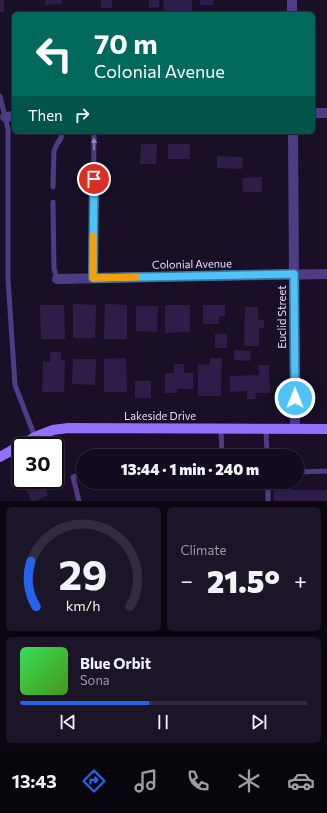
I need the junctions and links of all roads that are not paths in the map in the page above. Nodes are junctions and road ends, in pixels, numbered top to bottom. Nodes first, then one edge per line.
1 (292, 0) edge
2 (292, 12) edge
3 (0, 96) edge
4 (315, 113) edge
5 (327, 113) edge
6 (10, 117) edge
7 (62, 134) edge
8 (94, 134) edge
9 (293, 134) edge
10 (53, 187) dead end
11 (53, 202) dead end
12 (294, 274) junction
13 (327, 274) edge
14 (93, 278) junction
15 (58, 279) joint
16 (221, 429) junction
17 (266, 429) junction
18 (295, 429) junction
19 (327, 429) edge
20 (35, 437) joint
21 (222, 449) edge
22 (267, 449) edge
23 (12, 450) edge
24 (0, 457) edge
25 (327, 471) edge
26 (304, 472) edge
27 (76, 476) edge
28 (76, 489) edge
29 (76, 489) edge
30 (268, 489) edge
31 (79, 501) edge
32 (268, 501) edge

1 - 2 street
3 - 6 lane
4 - 5 street
6 - 20 lane
7 - 10 lane
14 -> 8 lane
9 - 12 street, Euclid Street
11 - 15 lane
12 - 13 street, Colonial Avenue
12 - 14 street, Colonial Avenue
12 - 18 street, Euclid Street
14 - 15 street, Colonial Avenue
16 - 17 street, Lakeside Drive
16 - 20 street, Lakeside Drive
16 - 21 lane
17 - 18 street, Lakeside Drive
17 - 22 lane
18 - 19 street, Lakeside Drive
23 - 24 street, Lakeside Drive
25 - 26 lane
27 - 28 lane
29 - 31 lane
30 - 32 lane

